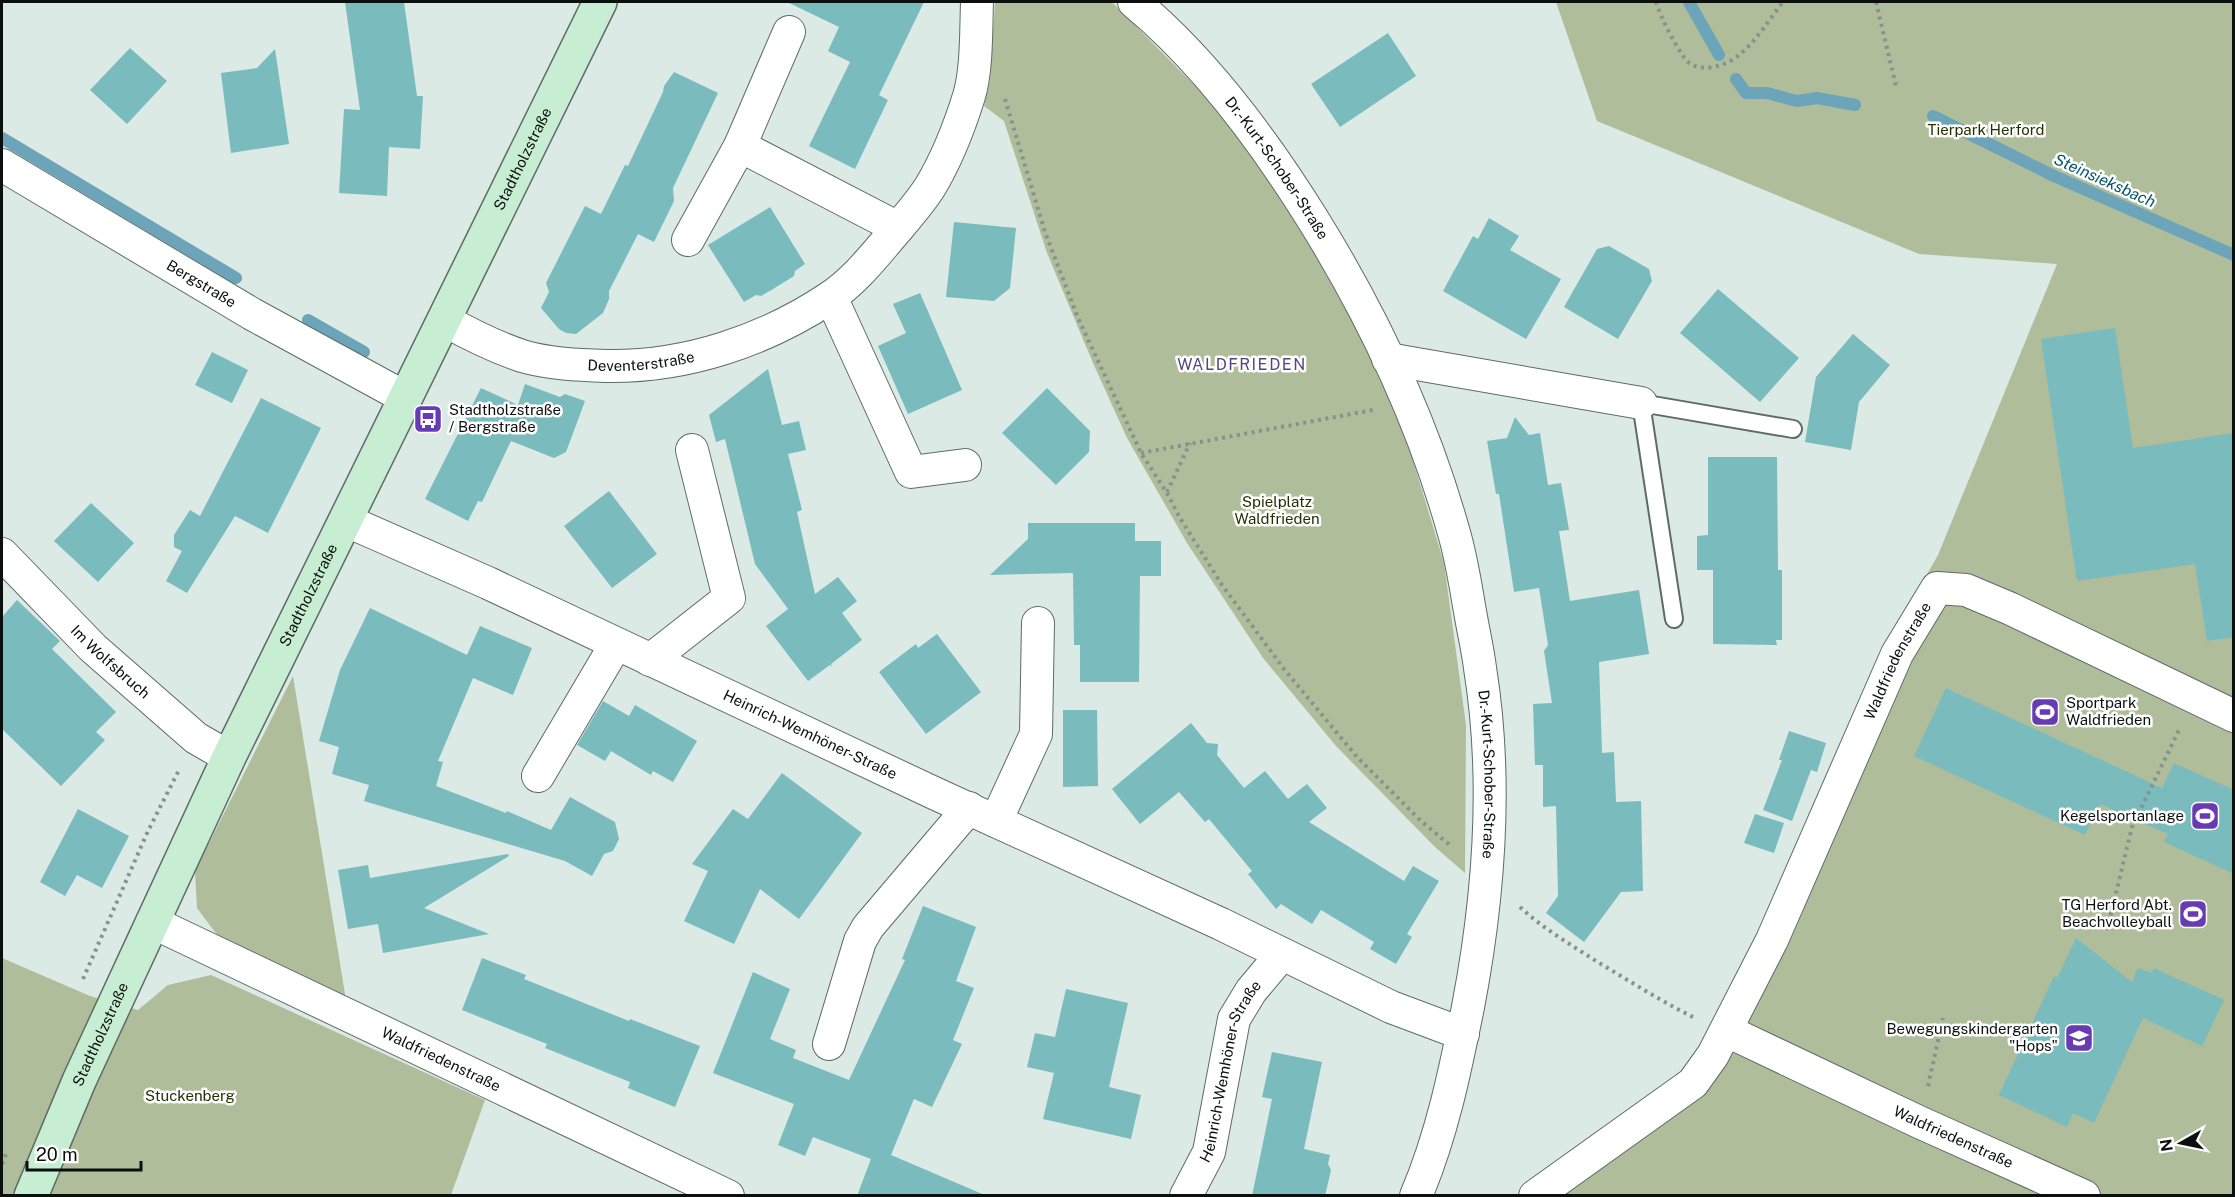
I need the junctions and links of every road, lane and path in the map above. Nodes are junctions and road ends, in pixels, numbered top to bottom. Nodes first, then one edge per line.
1 (600, 2) edge
2 (977, 2) edge
3 (1134, 2) edge
4 (1656, 2) edge
5 (1784, 2) edge
6 (1876, 2) edge
7 (789, 32) dead end
8 (1896, 86) dead end
9 (1004, 94) dead end
10 (740, 146) junction
11 (2, 165) edge
12 (898, 228) junction
13 (688, 240) dead end
14 (831, 297) junction
15 (444, 320) junction
16 (1388, 360) junction
17 (406, 398) junction
18 (1641, 403) junction
19 (1374, 410) dead end
20 (1793, 429) dead end
21 (1190, 443) junction
22 (692, 450) dead end
23 (1141, 453) junction
24 (965, 465) dead end
25 (1167, 493) junction
26 (346, 521) junction
27 (2, 554) edge
28 (1674, 619) dead end
29 (1038, 623) dead end
30 (616, 644) junction
31 (650, 660) junction
32 (2195, 698) junction
33 (2234, 716) edge
34 (229, 758) junction
35 (538, 776) dead end
36 (983, 815) junction
37 (1485, 874) junction
38 (152, 922) junction
39 (2107, 930) dead end
40 (1282, 954) junction
41 (1943, 1018) dead end
42 (1727, 1031) junction
43 (1462, 1035) junction
44 (829, 1044) dead end
45 (1919, 1122) junction
46 (31, 1196) edge
47 (729, 1196) edge
48 (1186, 1196) edge
49 (1416, 1196) edge
50 (1535, 1196) edge
51 (2084, 1196) edge

1 - 15 street, Stadtholzstraße
2 - 12 street, Deventerstraße
3 - 16 street, Dr.-Kurt-Schober-Straße
4 - 5 path
6 - 8 path
7 - 10 street
9 - 23 path
10 - 12 street
10 - 13 street
11 - 17 street, Bergstraße
12 - 14 street, Deventerstraße
14 - 15 street, Deventerstraße
14 - 24 street
15 - 17 street, Stadtholzstraße
16 - 18 street
16 - 37 street, Dr.-Kurt-Schober-Straße
17 - 26 street, Stadtholzstraße
18 - 20 lane
18 - 28 lane
19 - 21 path
21 - 23 path
21 - 25 path
22 - 31 street
23 - 25 path
25 - 37 path
26 - 30 street, Heinrich-Wemhöner-Straße
26 - 34 street, Stadtholzstraße
27 - 34 street, Im Wolfsbruch
29 - 36 street
30 - 31 street, Heinrich-Wemhöner-Straße
30 - 35 street
31 - 36 street, Heinrich-Wemhöner-Straße
32 - 33 street, Waldfriedenstraße
32 - 39 path
32 - 42 street, Waldfriedenstraße
34 - 38 street, Stadtholzstraße
36 - 40 street, Heinrich-Wemhöner-Straße
36 - 44 street
37 - 42 path
37 - 43 street, Dr.-Kurt-Schober-Straße
38 - 46 street, Stadtholzstraße
38 - 47 street, Waldfriedenstraße
40 - 43 street, Heinrich-Wemhöner-Straße
40 - 48 street, Heinrich-Wemhöner-Straße
41 - 45 path
42 - 45 street, Waldfriedenstraße
42 - 50 street, Waldfriedenstraße
43 - 49 street, Dr.-Kurt-Schober-Straße
45 - 51 street, Waldfriedenstraße

